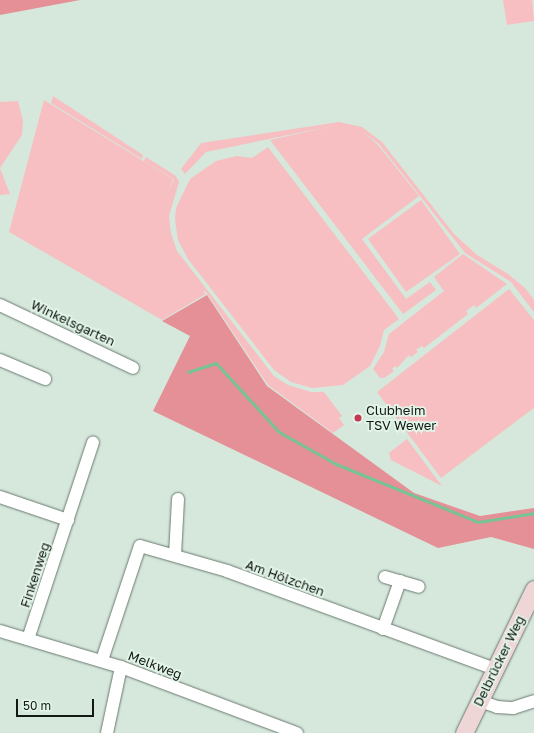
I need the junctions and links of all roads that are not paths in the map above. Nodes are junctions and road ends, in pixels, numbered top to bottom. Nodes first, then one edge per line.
1 (0, 305) edge
2 (0, 360) edge
3 (133, 368) dead end
4 (45, 379) dead end
5 (93, 442) dead end
6 (0, 497) edge
7 (178, 499) dead end
8 (68, 520) junction
9 (175, 555) junction
10 (385, 577) dead end
11 (400, 581) junction
12 (419, 587) dead end
13 (534, 589) edge
14 (383, 629) junction
15 (0, 631) edge
16 (28, 639) junction
17 (102, 660) junction
18 (121, 666) junction
19 (495, 669) junction
20 (534, 700) edge
21 (480, 701) junction
22 (107, 733) edge
23 (297, 733) edge
24 (464, 733) edge

1 - 3 street, Winkelsgarten
2 - 4 street
5 - 8 street, Finkenweg
6 - 8 street
7 - 9 street
8 - 16 street, Finkenweg
9 - 14 street, Am Hölzchen
9 - 17 street, Am Hölzchen
10 - 11 street
11 - 12 street
11 - 14 street
13 - 19 street, Delbrücker Weg
14 - 19 street, Am Hölzchen
15 - 16 street, Melkweg
16 - 17 street, Melkweg
17 - 18 street, Melkweg
18 - 22 street
18 - 23 street, Melkweg
19 - 21 street, Delbrücker Weg
20 - 21 street
21 - 24 street, Delbrücker Weg

